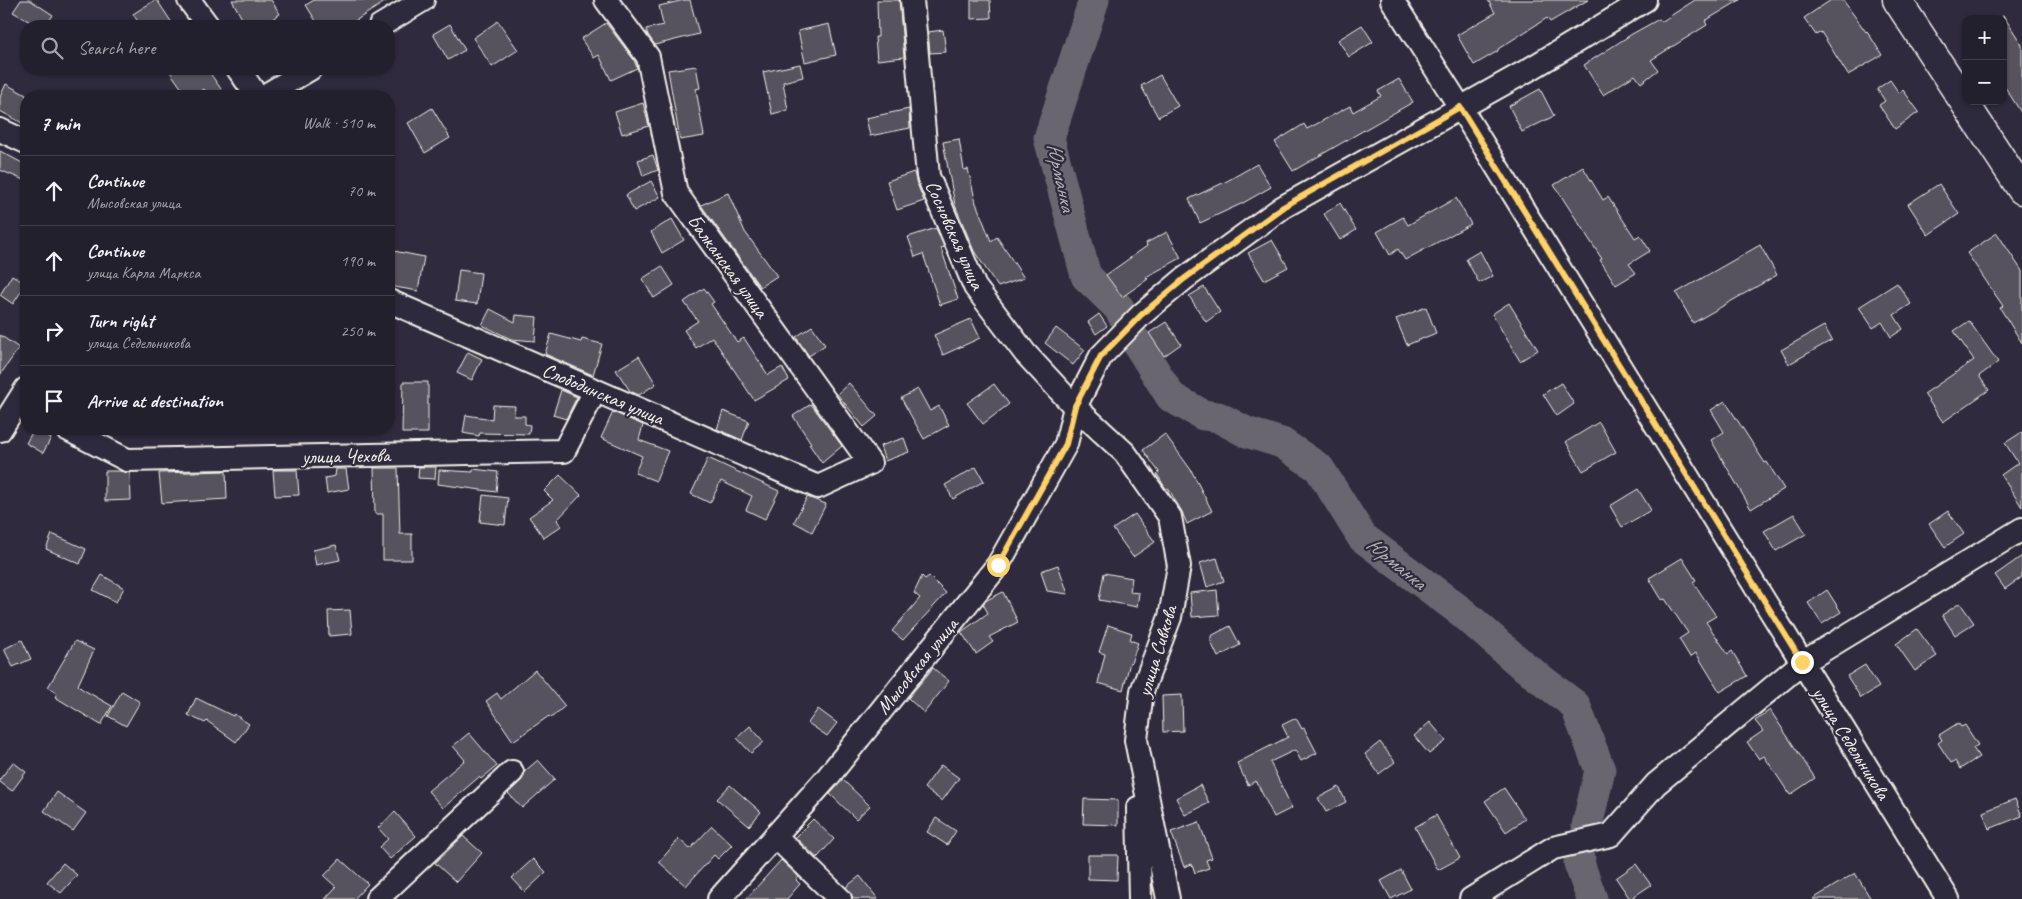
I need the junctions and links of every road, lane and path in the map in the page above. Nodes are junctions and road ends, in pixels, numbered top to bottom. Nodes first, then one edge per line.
1 (189, 0) edge
2 (424, 0) edge
3 (606, 0) edge
4 (912, 0) edge
5 (1392, 0) edge
6 (1645, 0) edge
7 (1897, 0) edge
8 (204, 20) edge
9 (390, 20) edge
10 (242, 75) edge
11 (300, 75) edge
12 (254, 90) edge
13 (274, 90) edge
14 (1460, 107) junction
15 (0, 130) edge
16 (20, 139) edge
17 (2022, 190) edge
18 (395, 304) edge
19 (595, 390) junction
20 (17, 398) edge
21 (1075, 406) junction
22 (0, 430) edge
23 (79, 435) edge
24 (818, 487) joint
25 (2022, 529) edge
26 (1802, 662) junction
27 (1136, 740) junction
28 (512, 772) dead end
29 (775, 836) junction
30 (377, 899) edge
31 (719, 899) edge
32 (840, 899) edge
33 (1140, 899) edge
34 (1168, 899) edge
35 (1471, 899) edge
36 (1948, 899) edge

1 - 8 street
2 - 9 street
3 - 24 street, Балканская улица
4 - 21 street, Сосновская улица
5 - 14 street, улица Седельникова
6 - 14 street, Мысовская улица
7 - 17 main road
10 - 12 street
11 - 13 street
14 - 21 street, Мысовская улица
14 - 26 street, улица Седельникова
15 - 16 street
18 - 19 street, Слободинская улица
19 - 23 street, улица Чехова
19 - 24 street, Слободинская улица
20 - 22 street
21 - 27 street, улица Сивкова
21 - 29 street, Мысовская улица
25 - 26 street
26 - 35 street
26 - 36 street, улица Седельникова
27 - 33 street
27 - 34 street, улица Сивкова
28 - 30 street
29 - 31 street, Мысовская улица
29 - 32 street

